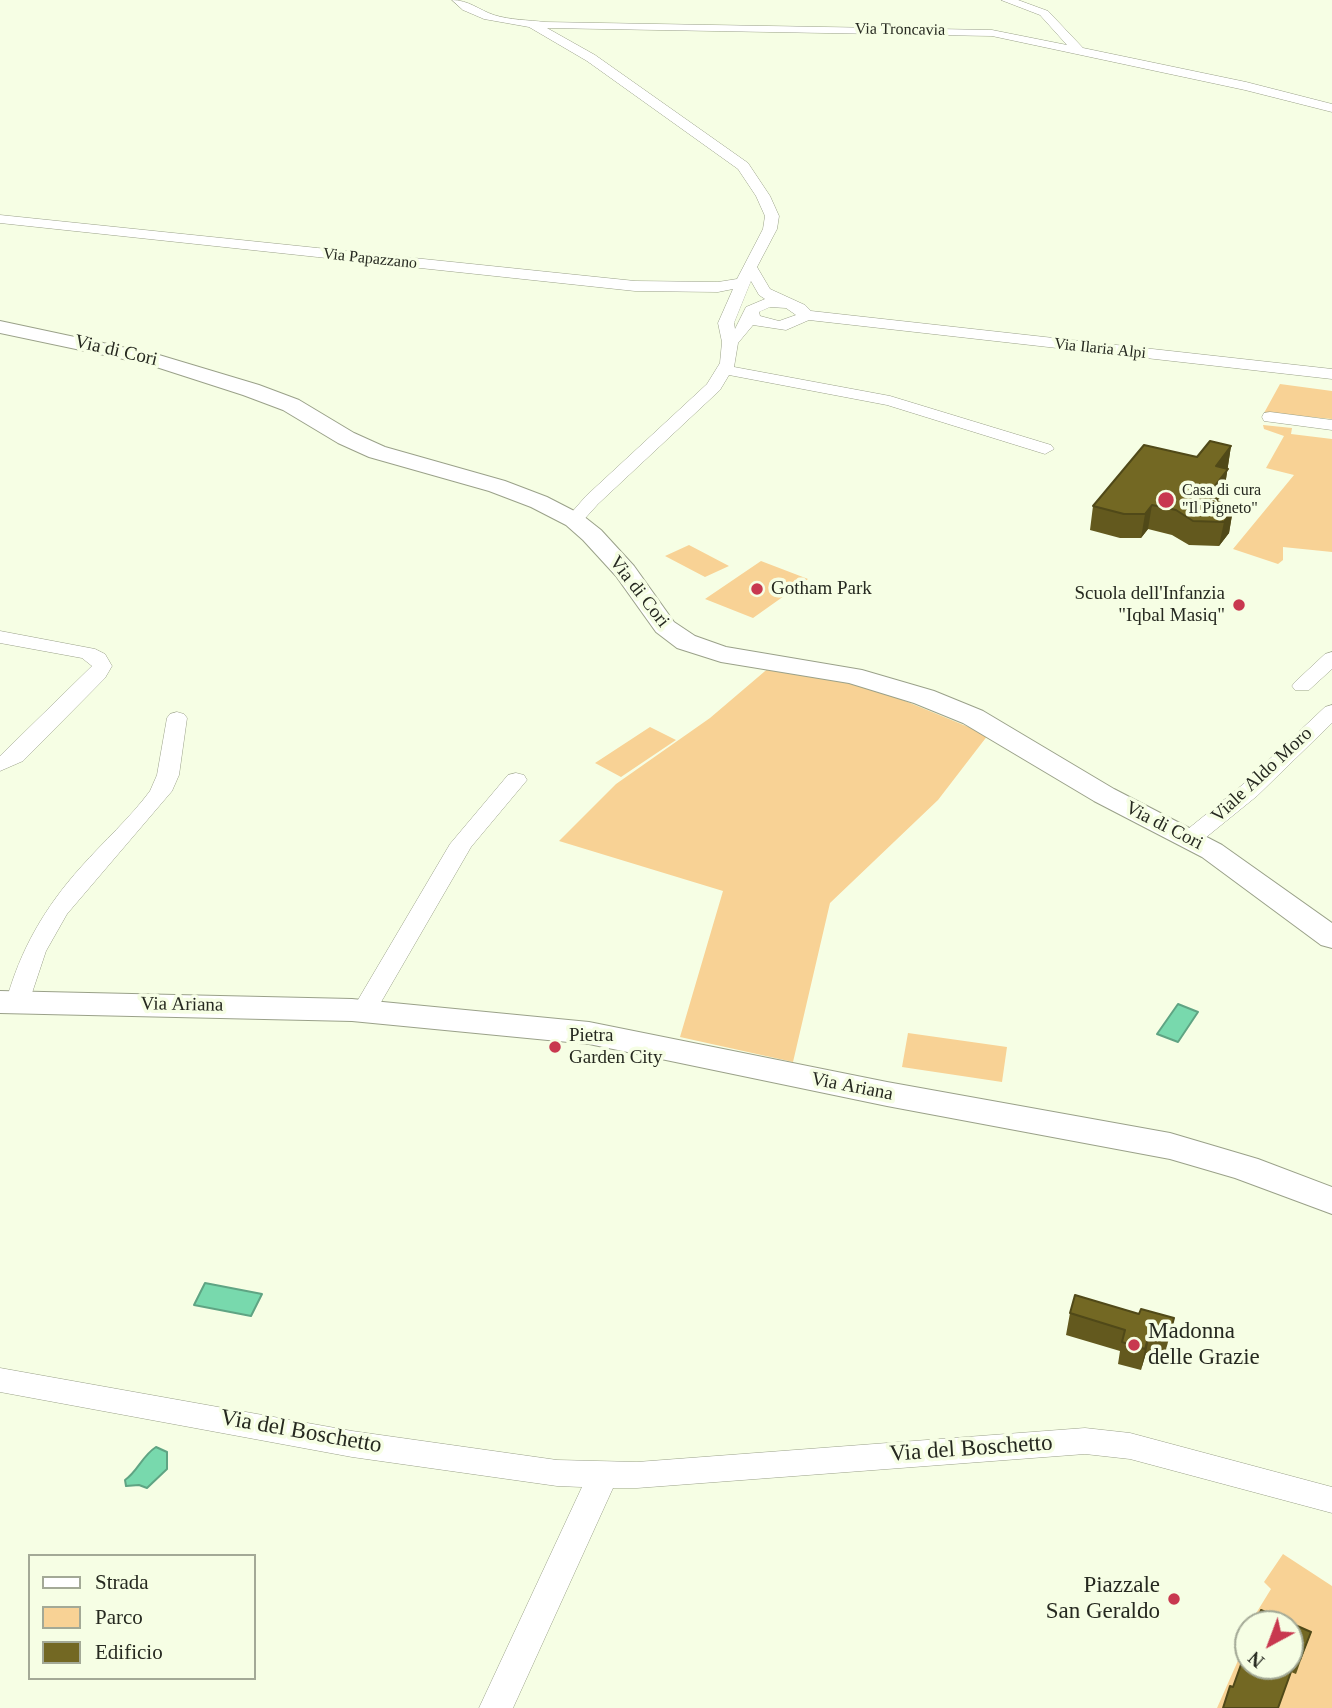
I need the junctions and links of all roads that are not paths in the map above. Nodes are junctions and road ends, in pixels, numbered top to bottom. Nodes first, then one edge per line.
1 (1007, 0) edge
2 (464, 2) edge
3 (531, 24) junction
4 (1078, 50) junction
5 (1332, 108) edge
6 (0, 219) edge
7 (750, 267) junction
8 (740, 283) junction
9 (764, 292) junction
10 (784, 303) junction
11 (752, 312) junction
12 (801, 318) junction
13 (780, 326) junction
14 (0, 327) edge
15 (735, 337) junction
16 (726, 370) junction
17 (1332, 374) edge
18 (1270, 417) dead end
19 (1332, 425) edge
20 (1045, 449) dead end
21 (574, 520) junction
22 (0, 638) edge
23 (1330, 662) edge
24 (1302, 686) dead end
25 (1332, 710) edge
26 (177, 718) dead end
27 (0, 765) edge
28 (516, 780) dead end
29 (1191, 838) junction
30 (1332, 938) edge
31 (9, 1002) edge
32 (364, 1010) junction
33 (1332, 1201) edge
34 (0, 1380) edge
35 (603, 1476) junction
36 (1332, 1500) edge
37 (495, 1708) edge

1 - 4 street
2 - 3 street, Via Troncavia
3 - 4 street, Via Troncavia
3 - 7 street
4 - 5 street, Via Troncavia
6 - 8 street, Via Papazzano
7 - 8 street
7 - 9 street
8 - 15 street
9 - 10 street
9 - 11 street
10 - 11 street
10 - 12 street
11 - 13 street
11 - 15 street
12 - 13 street
12 - 17 street, Via Ilaria Alpi
13 - 15 street
14 - 21 main road, Via di Cori
15 - 16 street
16 - 20 street
16 - 21 street
18 - 19 street
21 - 29 main road, Via di Cori
22 - 27 street
23 - 24 street
25 - 29 street, Viale Aldo Moro
26 - 31 street
28 - 32 street
29 - 30 main road, Via di Cori
31 - 32 main road, Via Ariana
32 - 33 main road, Via Ariana
34 - 35 street, Via del Boschetto
35 - 36 street, Via del Boschetto
35 - 37 street

